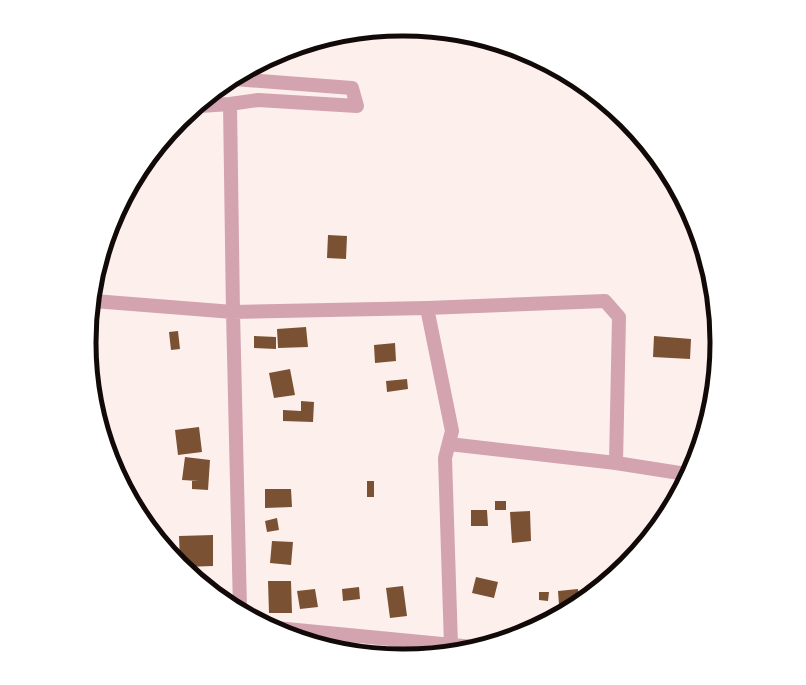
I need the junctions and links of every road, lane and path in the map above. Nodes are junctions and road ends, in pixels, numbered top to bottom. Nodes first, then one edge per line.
1 (246, 80) edge
2 (230, 104) junction
3 (209, 105) edge
4 (99, 301) edge
5 (427, 308) junction
6 (233, 312) junction
7 (449, 444) junction
8 (616, 464) junction
9 (680, 473) edge
10 (240, 601) edge
11 (296, 630) edge
12 (451, 645) joint

1 - 2 street
2 - 3 street
2 - 6 street
4 - 6 street
5 - 6 street
5 - 7 street
5 - 8 street
6 - 10 street
7 - 8 street
7 - 12 street
8 - 9 street
11 - 12 street

